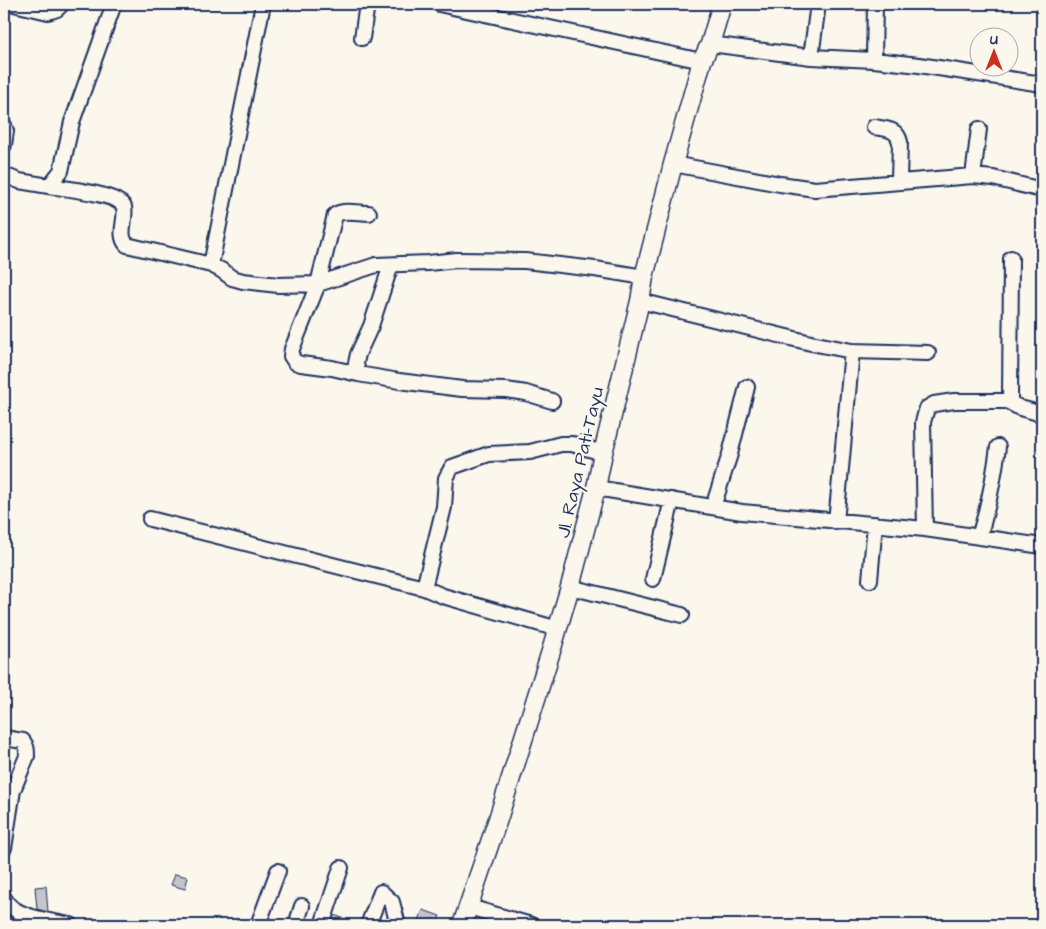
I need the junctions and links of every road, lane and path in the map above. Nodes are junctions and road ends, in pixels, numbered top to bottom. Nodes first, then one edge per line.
1 (14, 4) edge
2 (62, 4) edge
3 (114, 4) edge
4 (262, 4) edge
5 (367, 4) edge
6 (439, 4) edge
7 (722, 4) edge
8 (818, 4) edge
9 (875, 4) edge
10 (362, 38) dead end
11 (710, 44) junction
12 (811, 56) junction
13 (874, 60) junction
14 (702, 61) junction
15 (1042, 84) edge
16 (4, 126) edge
17 (874, 128) dead end
18 (978, 129) dead end
19 (4, 145) edge
20 (673, 164) junction
21 (4, 176) edge
22 (973, 176) junction
23 (899, 182) junction
24 (49, 186) junction
25 (1042, 190) edge
26 (369, 213) dead end
27 (1011, 258) dead end
28 (211, 265) junction
29 (391, 265) junction
30 (644, 277) junction
31 (318, 284) junction
32 (640, 301) junction
33 (852, 351) junction
34 (928, 353) dead end
35 (358, 374) junction
36 (747, 387) dead end
37 (552, 401) dead end
38 (1010, 402) junction
39 (1042, 414) edge
40 (998, 447) dead end
41 (603, 452) junction
42 (596, 488) junction
43 (672, 500) junction
44 (713, 508) junction
45 (150, 519) dead end
46 (836, 522) junction
47 (875, 524) junction
48 (925, 529) junction
49 (979, 537) junction
50 (1042, 546) edge
51 (653, 579) dead end
52 (870, 580) dead end
53 (570, 587) junction
54 (424, 588) junction
55 (682, 615) dead end
56 (558, 629) junction
57 (4, 738) edge
58 (8, 790) edge
59 (4, 843) edge
60 (341, 868) dead end
61 (278, 872) dead end
62 (4, 898) edge
63 (302, 906) dead end
64 (469, 907) junction
65 (21, 920) edge
66 (65, 925) edge
67 (258, 925) edge
68 (296, 925) edge
69 (322, 925) edge
70 (368, 925) edge
71 (398, 925) edge
72 (462, 925) edge
73 (531, 925) edge

1 - 2 street
3 - 24 street
4 - 28 street
5 - 10 street
6 - 14 street
7 - 11 main road, Jl. Raya Pati-Tayu
8 - 12 street
9 - 13 street
11 - 12 street
11 - 14 main road, Jl. Raya Pati-Tayu
12 - 13 street
13 - 15 street
14 - 20 main road, Jl. Raya Pati-Tayu
16 - 19 street
17 - 23 street
18 - 22 street
20 - 23 street
20 - 30 main road, Jl. Raya Pati-Tayu
21 - 24 street
22 - 23 street
22 - 25 street
24 - 28 street
26 - 31 street
27 - 38 street
28 - 31 street
29 - 30 street
29 - 31 street
29 - 35 street
30 - 32 main road, Jl. Raya Pati-Tayu
31 - 35 street
32 - 33 street
32 - 41 main road, Jl. Raya Pati-Tayu
33 - 34 street
33 - 46 street
35 - 37 street
36 - 44 street
38 - 39 street
38 - 48 street
40 - 49 street
41 - 42 main road, Jl. Raya Pati-Tayu
41 - 54 street
42 - 43 street
42 - 53 main road, Jl. Raya Pati-Tayu
43 - 44 street
43 - 51 street
44 - 46 street
45 - 54 street
46 - 47 street
47 - 48 street
47 - 52 street
48 - 49 street
49 - 50 street
53 - 55 street
53 - 56 main road, Jl. Raya Pati-Tayu
54 - 56 street
56 - 64 main road, Jl. Raya Pati-Tayu
57 - 58 street
58 - 59 street
60 - 69 street
61 - 67 street
62 - 65 street
63 - 68 street
64 - 72 main road, Jl. Raya Pati-Tayu
64 - 73 street
65 - 66 street
70 - 71 street

